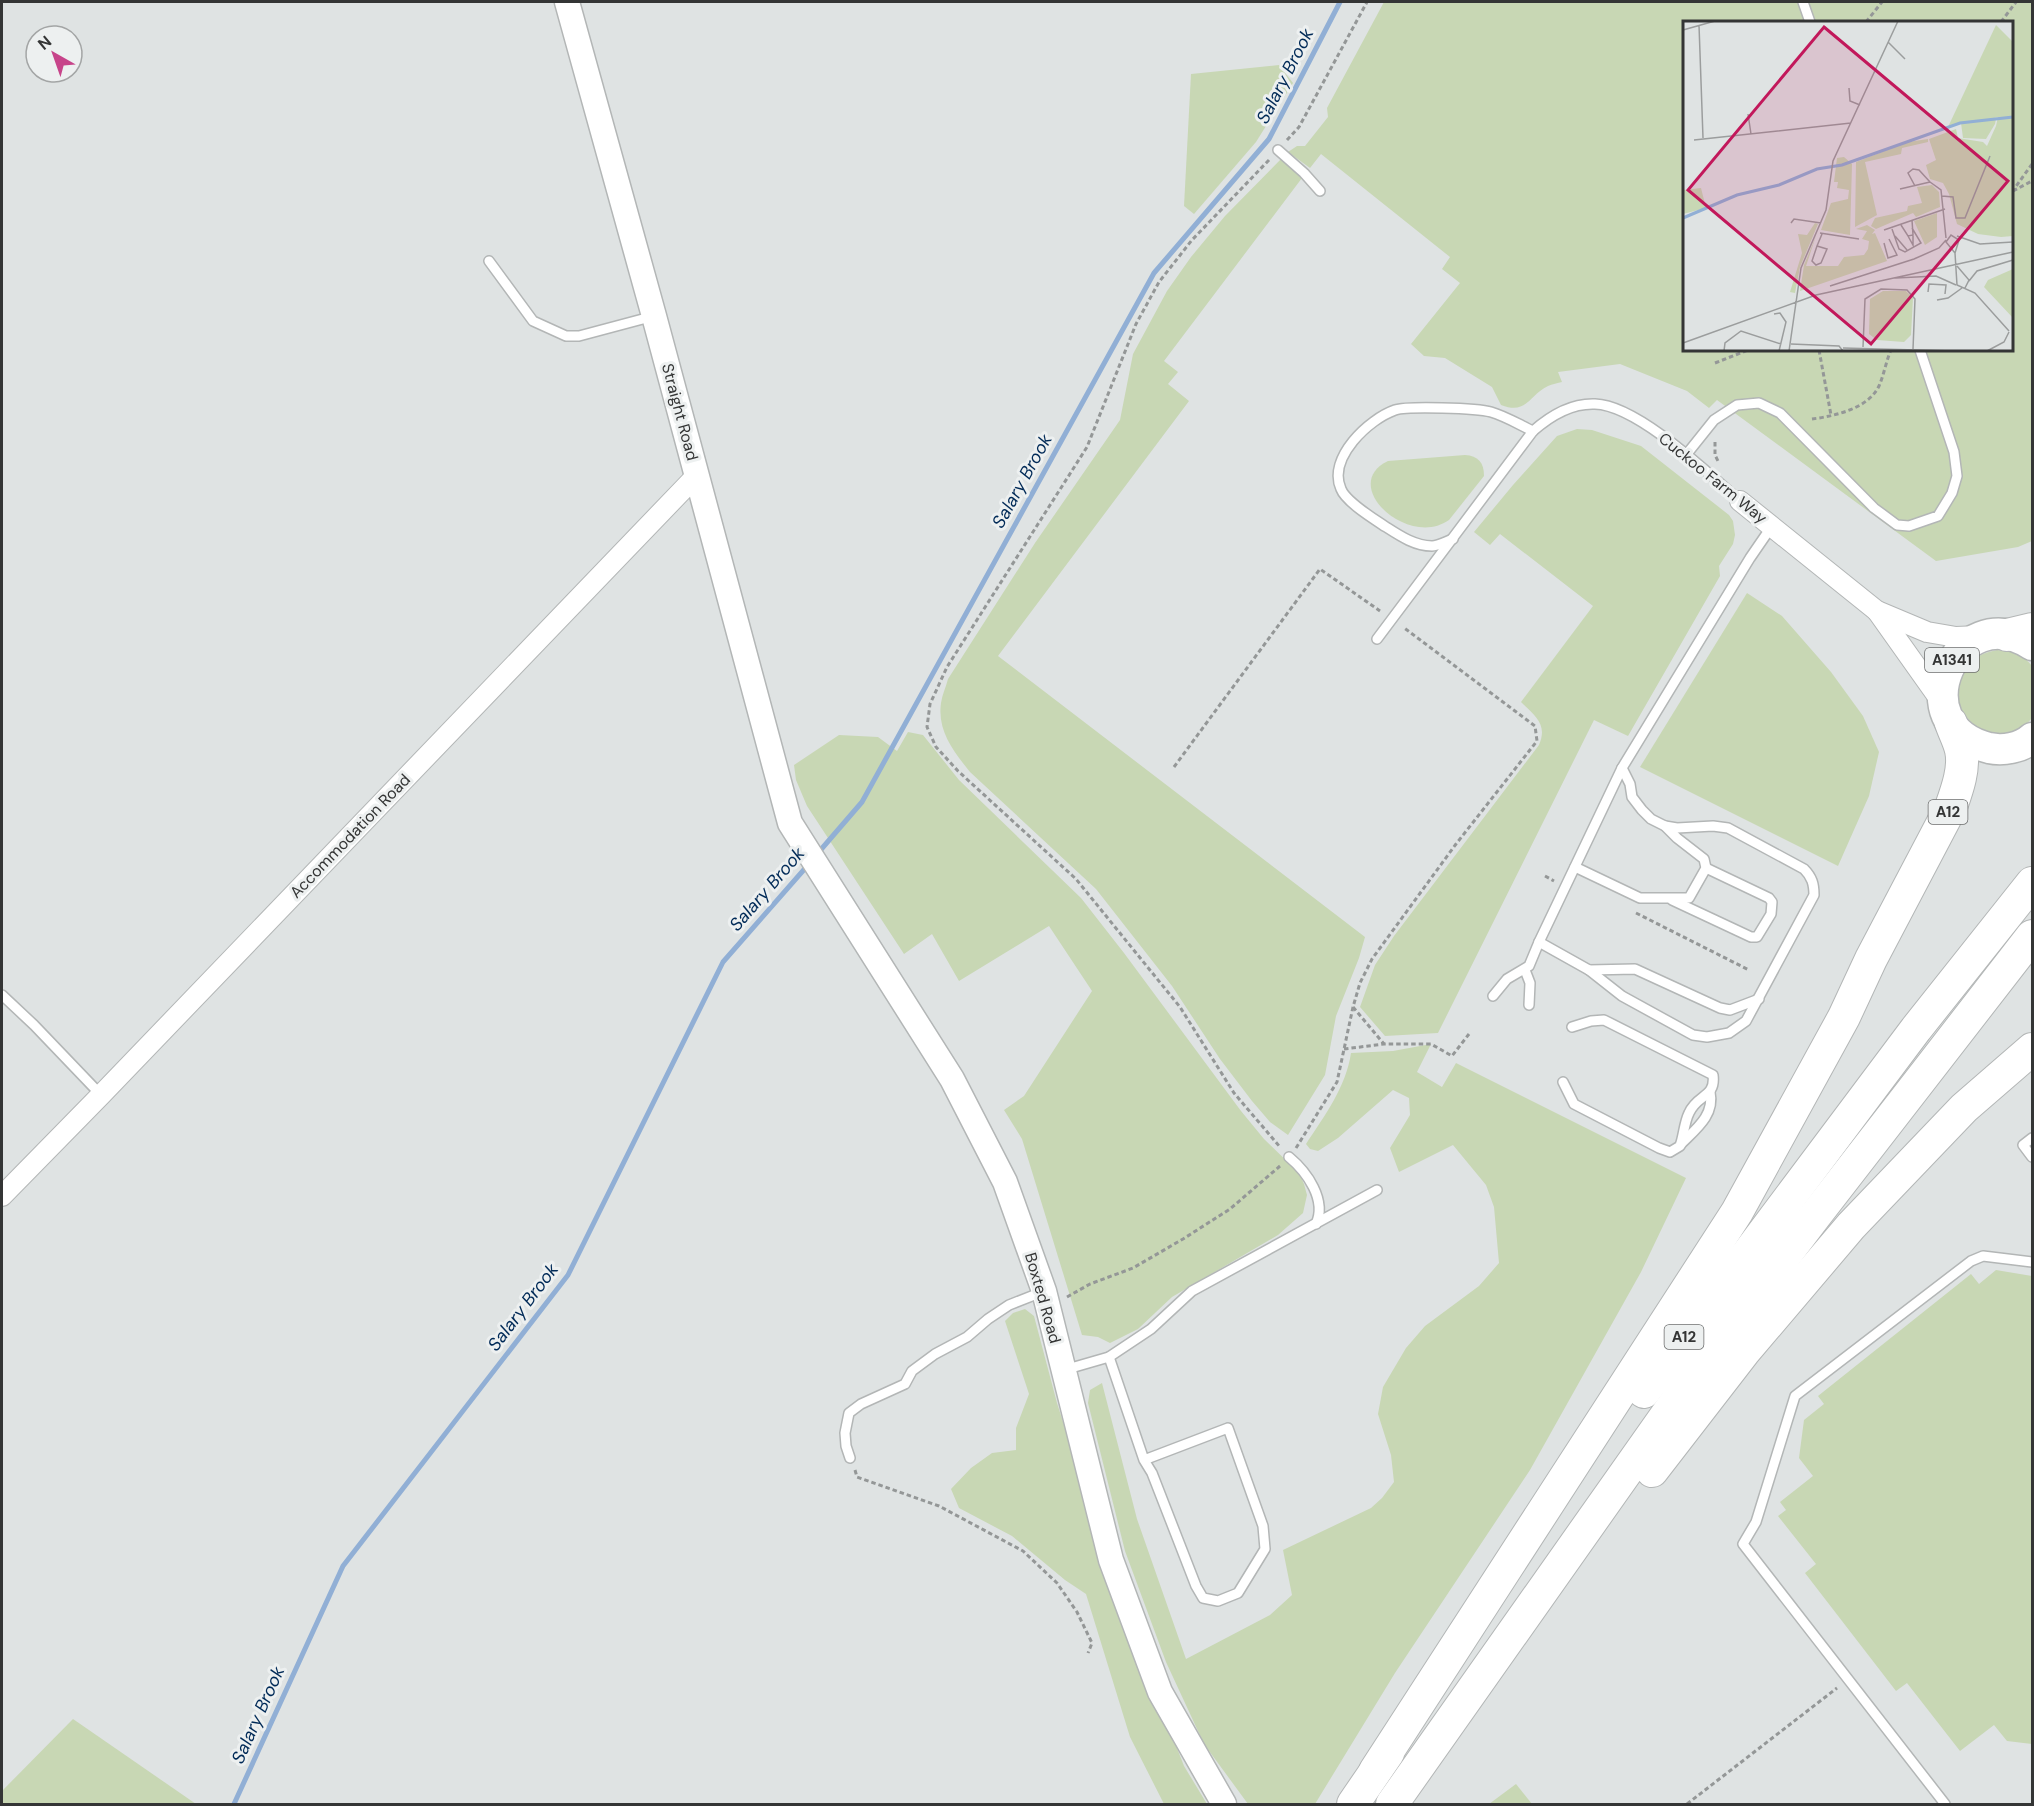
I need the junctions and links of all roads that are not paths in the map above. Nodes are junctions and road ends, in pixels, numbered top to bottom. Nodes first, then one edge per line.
1 (567, 2) edge
2 (1803, 2) edge
3 (1810, 21) edge
4 (1278, 150) road end
5 (1320, 191) dead end
6 (489, 261) dead end
7 (654, 316) junction
8 (1920, 351) edge
9 (1533, 431) junction
10 (1686, 455) junction
11 (697, 475) junction
12 (1740, 501) joint
13 (1772, 526) junction
14 (1453, 538) junction
15 (1877, 610) junction
16 (2015, 636) edge
17 (1377, 639) dead end
18 (1947, 713) junction
19 (2031, 741) edge
20 (1622, 768) junction
21 (790, 823) joint
22 (1665, 826) junction
23 (1575, 867) junction
24 (1706, 867) junction
25 (2032, 883) edge
26 (1664, 897) junction
27 (2032, 936) edge
28 (1539, 942) junction
29 (1527, 968) junction
30 (1589, 970) junction
31 (2, 995) edge
32 (1493, 996) dead end
33 (1759, 999) junction
34 (1529, 1005) dead end
35 (1572, 1027) dead end
36 (2032, 1049) edge
37 (1563, 1082) dead end
38 (1710, 1092) junction
39 (101, 1095) junction
40 (2032, 1138) edge
41 (1680, 1146) junction
42 (1289, 1157) road end
43 (2032, 1157) edge
44 (1377, 1190) dead end
45 (2, 1196) edge
46 (1316, 1224) junction
47 (2032, 1262) edge
48 (1044, 1291) junction
49 (1109, 1357) junction
50 (1064, 1370) junction
51 (850, 1458) road end
52 (1144, 1460) junction
53 (1375, 1771) junction
54 (1398, 1796) edge
55 (1224, 1804) edge
56 (1353, 1804) edge
57 (1945, 1804) edge

1 - 7 street, Straight Road
2 - 3 lane
4 - 5 lane
6 - 7 lane
7 - 11 street, Straight Road
8 - 10 lane
9 - 10 lane, Cuckoo Farm Way
9 - 14 lane, Cuckoo Farm Way
9 - 14 lane
10 - 12 lane, Cuckoo Farm Way
11 - 21 street, Straight Road
11 - 39 street, Accommodation Road
12 - 13 street, Cuckoo Farm Way
13 - 15 street, Cuckoo Farm Way
13 - 20 lane
14 - 17 lane, Cuckoo Farm Way
15 - 16 street, Cuckoo Farm Way
15 - 18 street, Cuckoo Farm Way
16 - 18 main road, A1341
18 - 19 main road
18 - 53 highway, A12
20 - 22 lane
20 - 23 lane
21 - 48 street, Boxted Road
22 - 24 lane
22 - 33 lane
23 - 26 lane
23 - 28 lane
24 - 26 lane
24 - 26 lane
25 - 53 highway, A12
27 - 54 highway, A12
28 - 29 lane
28 - 30 lane
29 - 32 lane
29 - 34 lane
30 - 33 lane
30 - 33 lane
31 - 39 lane
35 - 38 lane
36 - 54 highway, A12
37 - 41 lane
38 - 41 lane
38 - 41 lane
39 - 45 street, Accommodation Road
40 - 43 lane
42 - 46 lane
44 - 46 lane
46 - 49 lane
47 - 57 lane
48 - 50 street, Boxted Road
48 - 51 lane
49 - 50 lane
49 - 52 lane
50 - 55 street, Boxted Road
52 - 52 lane
53 - 56 highway, A12

